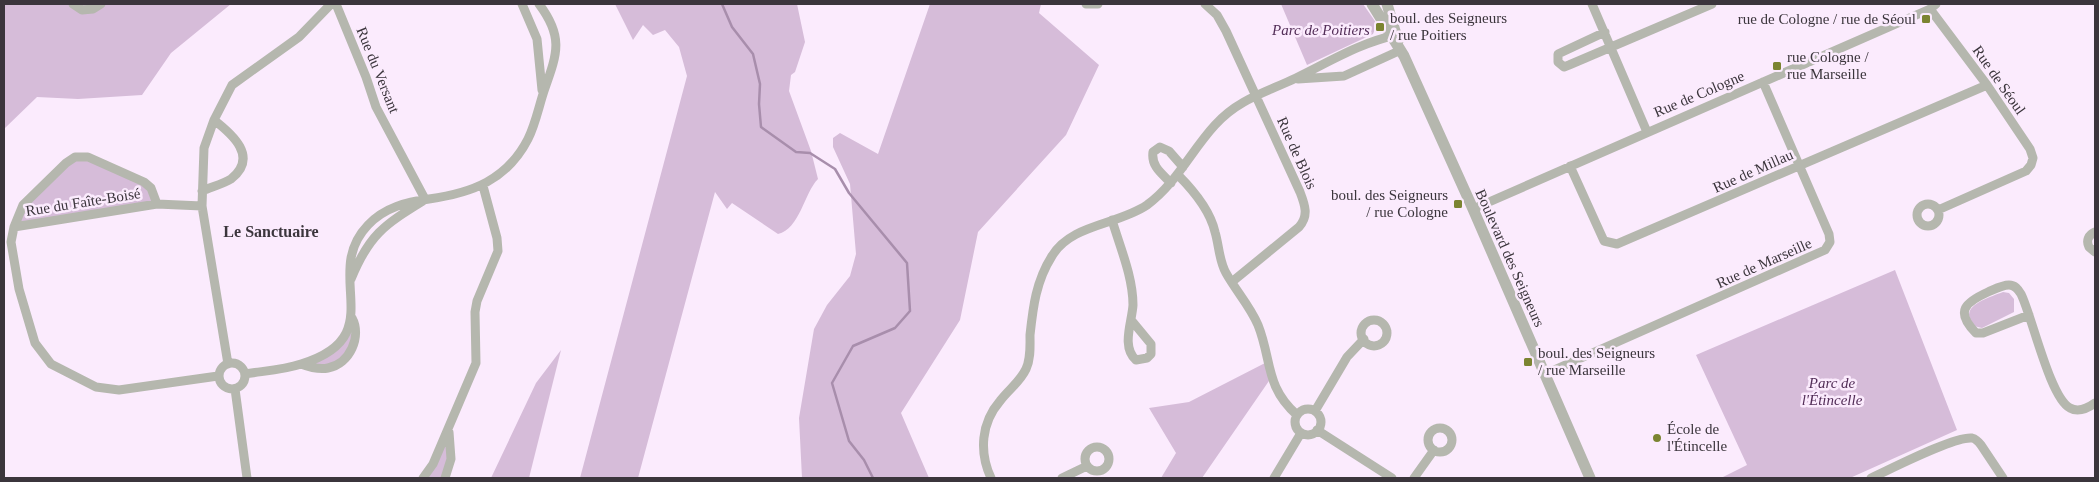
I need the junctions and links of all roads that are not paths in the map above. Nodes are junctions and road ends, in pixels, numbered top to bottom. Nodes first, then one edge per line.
1 (73, 4) edge
2 (102, 4) edge
3 (331, 4) edge
4 (336, 4) edge
5 (522, 4) edge
6 (539, 4) edge
7 (1086, 4) edge
8 (1098, 4) edge
9 (1205, 4) edge
10 (1372, 4) edge
11 (1387, 4) edge
12 (1592, 4) edge
13 (1712, 4) edge
14 (1933, 6) edge
15 (1605, 32) junction
16 (1394, 35) junction
17 (1612, 48) junction
18 (1400, 50) junction
19 (1295, 79) junction
20 (1763, 82) junction
21 (1987, 85) junction
22 (1256, 94) junction
23 (543, 95) junction
24 (214, 120) junction
25 (1647, 132) junction
26 (1570, 166) junction
27 (1800, 166) junction
28 (1181, 171) junction
29 (1171, 182) junction
30 (483, 186) junction
31 (202, 191) junction
32 (425, 199) junction
33 (157, 204) junction
34 (202, 206) junction
35 (1473, 209) junction
36 (1938, 210) dead end
37 (1112, 220) junction
38 (14, 227) junction
39 (2095, 232) edge
40 (2095, 252) edge
41 (1233, 281) junction
42 (2029, 315) junction
43 (352, 318) junction
44 (1132, 320) dead end
45 (1364, 339) dead end
46 (228, 364) junction
47 (301, 364) junction
48 (245, 374) junction
49 (1545, 374) junction
50 (218, 376) junction
51 (235, 389) junction
52 (2095, 403) edge
53 (1315, 411) junction
54 (1297, 415) junction
55 (449, 429) junction
56 (1317, 430) junction
57 (1300, 433) junction
58 (1434, 450) dead end
59 (1087, 466) dead end
60 (247, 478) edge
61 (423, 478) edge
62 (445, 478) edge
63 (992, 478) edge
64 (1062, 478) edge
65 (1274, 478) edge
66 (1392, 478) edge
67 (1414, 478) edge
68 (1590, 478) edge
69 (1871, 478) edge
70 (2002, 478) edge

1 - 2 street
3 - 24 street
4 - 32 street, Rue du Versant
5 - 23 street
6 - 23 street
7 - 8 street
9 - 22 street
10 - 16 street, Boulevard des Seigneurs
11 - 16 street, Boulevard des Seigneurs
12 - 15 street
13 - 17 street
14 - 20 street, Rue de Cologne
14 - 21 street, Rue de Séoul
15 - 17 street
15 - 17 street
16 - 18 street, Boulevard des Seigneurs
16 - 19 street
17 - 25 street
18 - 19 street
18 - 35 street, Boulevard des Seigneurs
19 - 22 street
20 - 25 street, Rue de Cologne
20 - 27 street, Rue de Marseille
21 - 27 street, Rue de Millau
21 - 36 street, Rue de Séoul
22 - 28 street
22 - 41 street, Rue de Blois
23 - 30 street
24 - 31 street
24 - 31 street
25 - 26 street, Rue de Cologne
26 - 27 street, Rue de Millau
26 - 35 street, Rue de Cologne
27 - 49 street, Rue de Marseille
28 - 29 street
28 - 29 street
28 - 41 street
29 - 37 street
30 - 32 street
30 - 55 street
31 - 34 street
32 - 43 street
33 - 34 street, Rue du Faîte-Boisé
33 - 38 street, Rue du Faîte-Boisé
33 - 38 street, Rue du Faîte-Boisé
34 - 46 street
35 - 49 street, Boulevard des Seigneurs
37 - 44 street
37 - 63 street
38 - 50 street, Rue du Faîte-Boisé
39 - 40 street
41 - 54 street
42 - 42 street
42 - 52 street
43 - 47 street
43 - 47 street
45 - 53 street
46 - 48 street
46 - 50 street
47 - 48 street
48 - 51 street
49 - 68 street, Boulevard des Seigneurs
50 - 51 street
51 - 60 street
53 - 54 street
53 - 56 street
54 - 57 street
55 - 61 street
55 - 62 street
56 - 57 street
56 - 66 street
57 - 65 street
58 - 67 street
59 - 64 street
69 - 70 street

